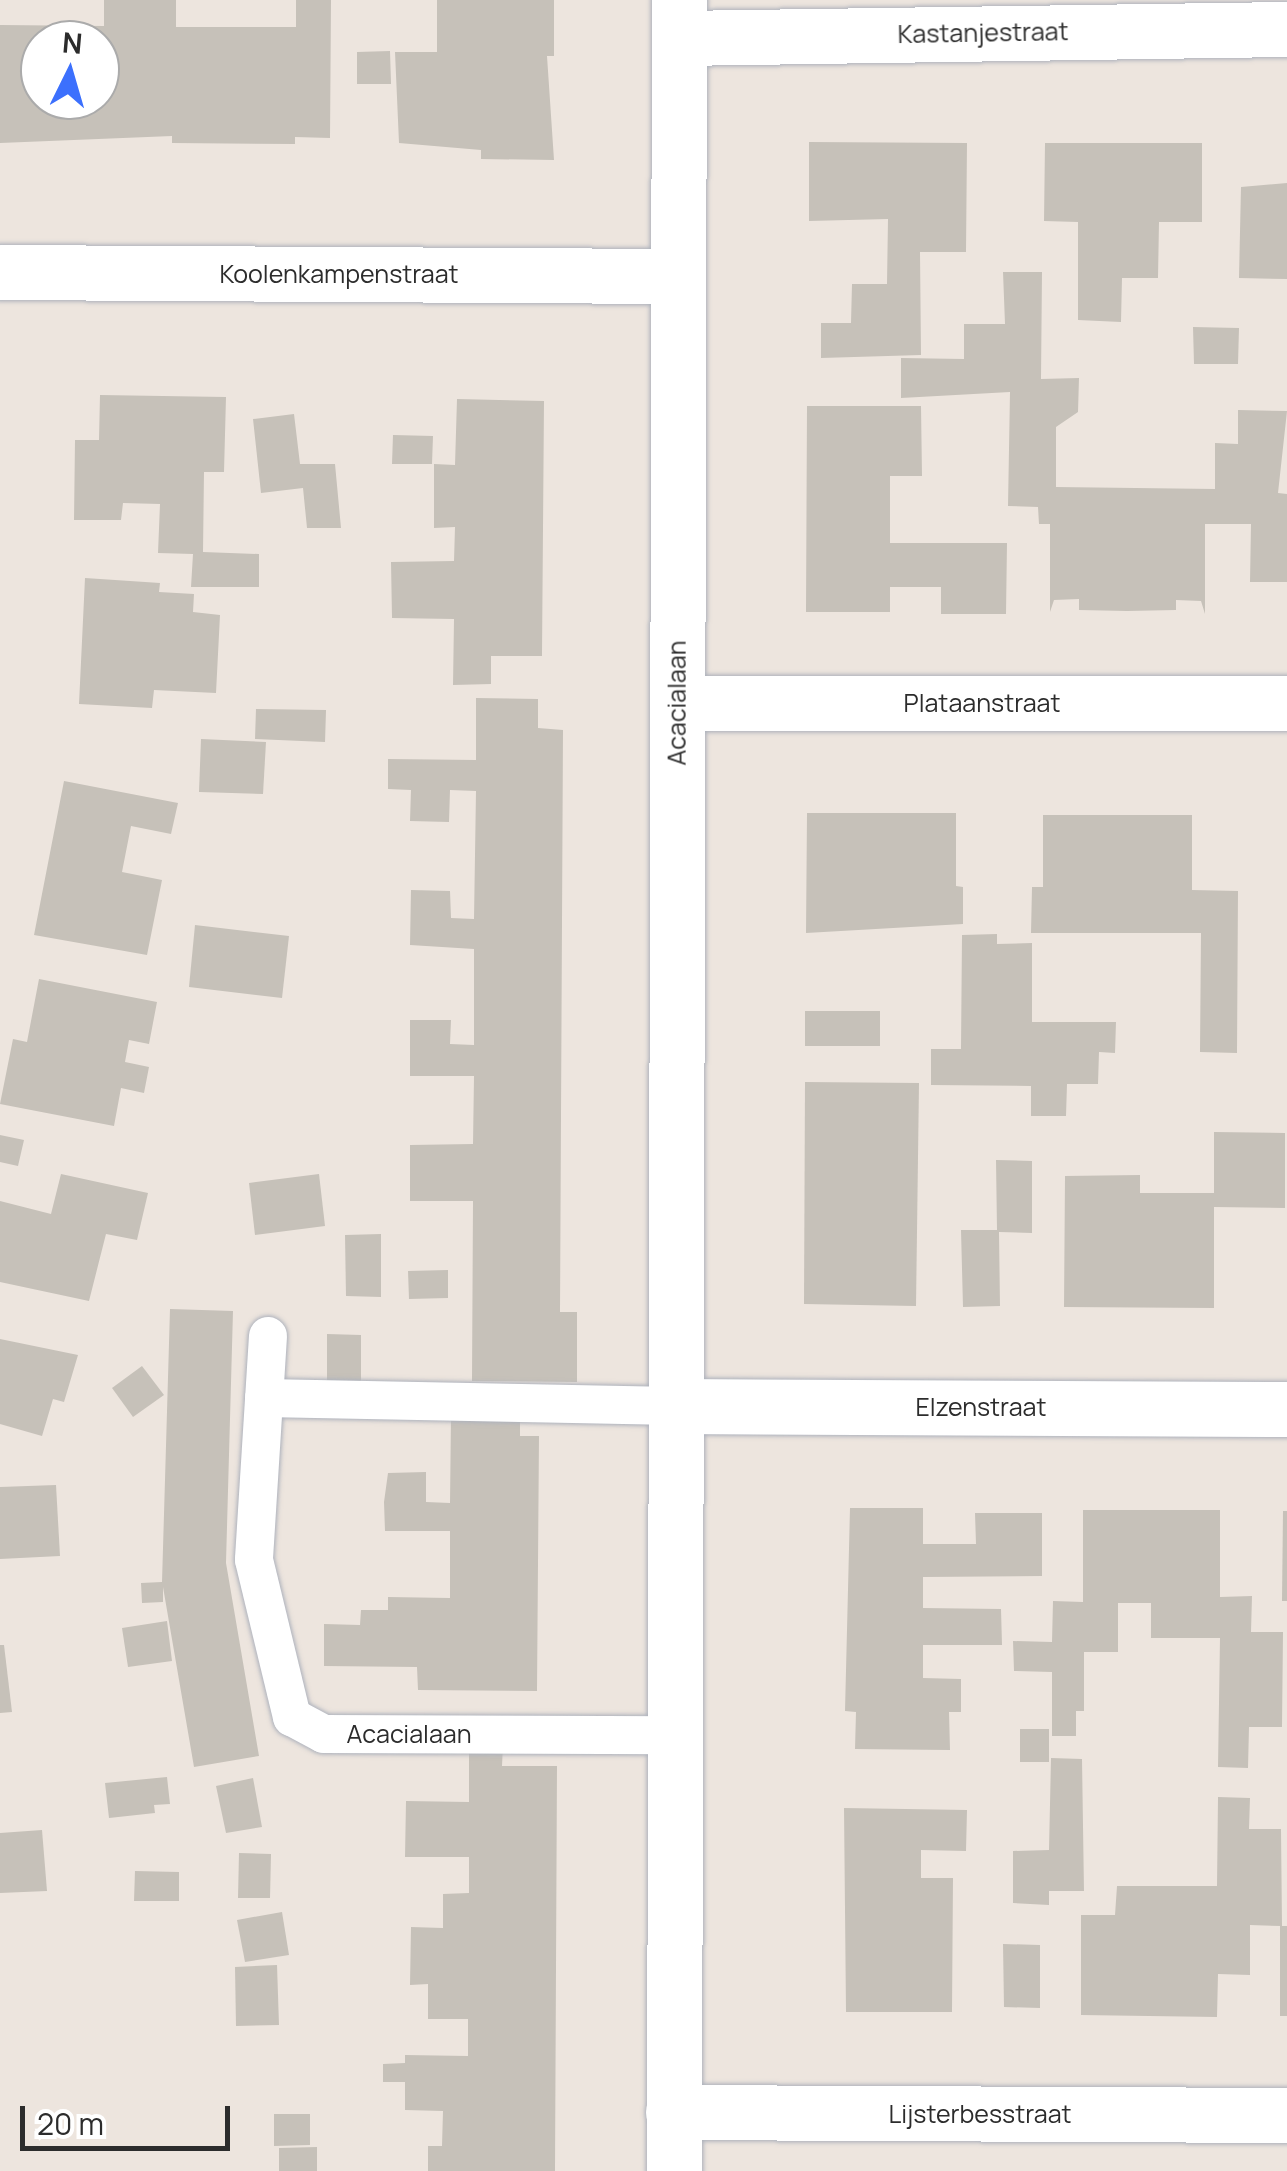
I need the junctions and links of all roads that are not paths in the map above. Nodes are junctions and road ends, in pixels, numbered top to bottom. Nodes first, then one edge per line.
1 (679, 19) edge
2 (1287, 29) edge
3 (0, 272) edge
4 (678, 276) junction
5 (677, 703) junction
6 (1287, 704) edge
7 (268, 1336) dead end
8 (264, 1398) junction
9 (675, 1406) junction
10 (1287, 1408) edge
11 (674, 1735) junction
12 (673, 2112) junction
13 (1287, 2115) edge
14 (674, 2171) edge

1 - 2 street, Kastanjestraat
1 - 4 street, Acacialaan
3 - 4 street, Koolenkampenstraat
4 - 5 street, Acacialaan
5 - 6 street, Plataanstraat
5 - 9 street, Acacialaan
7 - 8 lane, Acacialaan
8 - 9 lane
8 - 11 lane, Acacialaan
9 - 10 street, Elzenstraat
9 - 11 street, Acacialaan
11 - 12 street, Acacialaan
12 - 13 street, Lijsterbesstraat
12 - 14 street, Acacialaan

